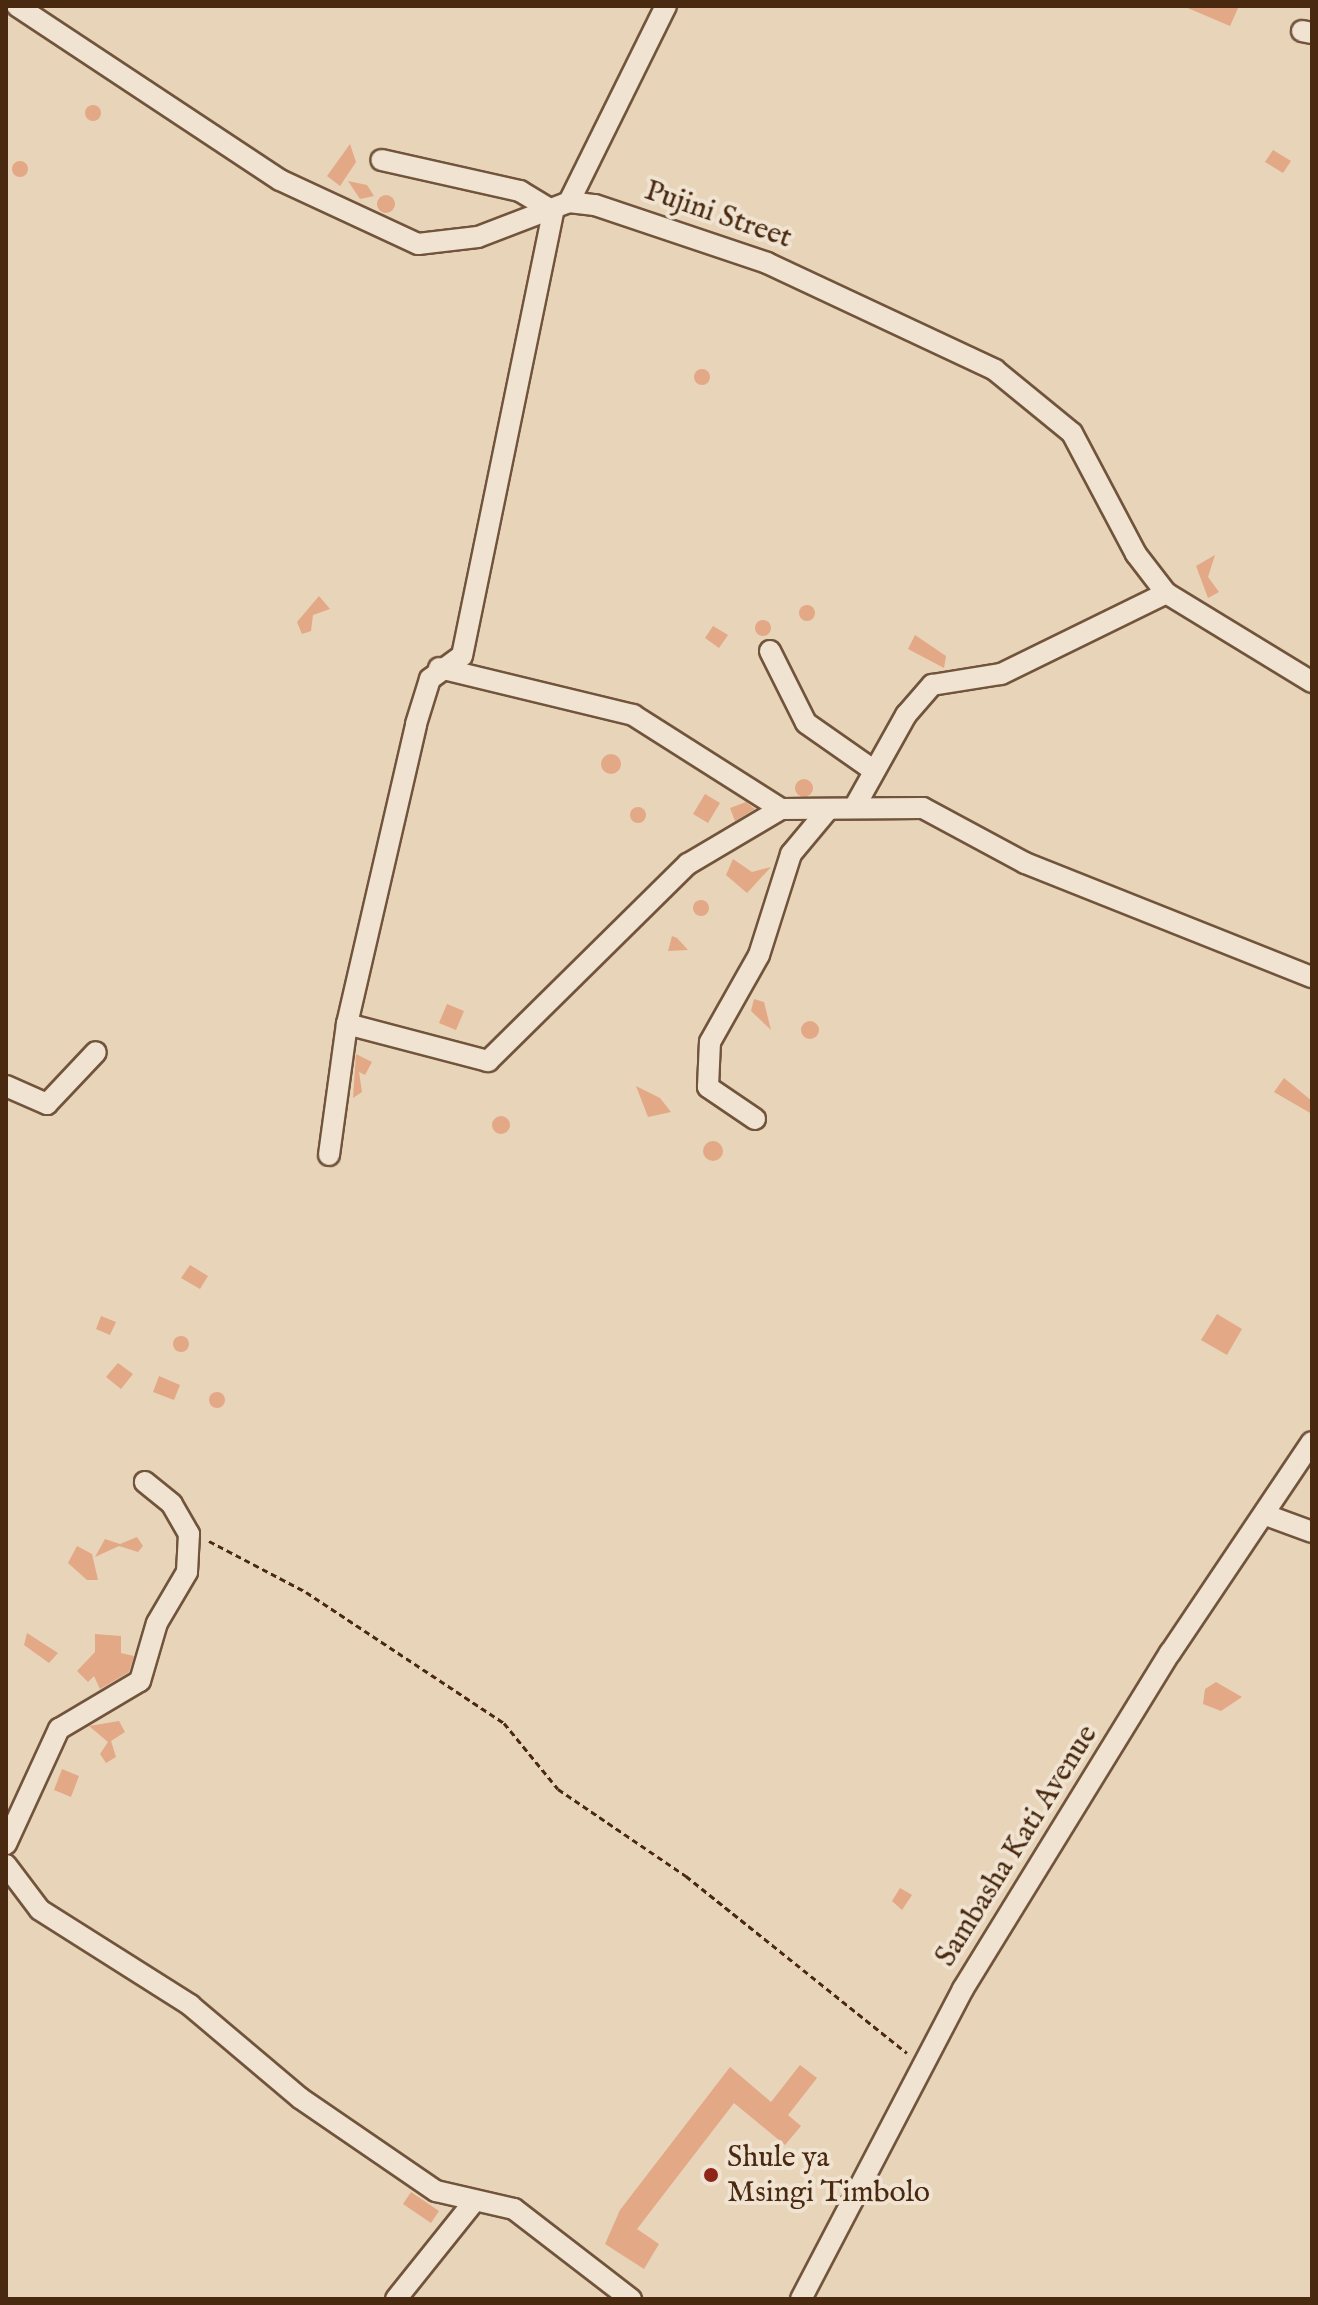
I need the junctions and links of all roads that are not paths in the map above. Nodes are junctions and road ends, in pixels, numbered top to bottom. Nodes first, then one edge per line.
1 (17, 6) edge
2 (666, 6) edge
3 (381, 160) dead end
4 (561, 207) junction
5 (1166, 593) junction
6 (770, 651) dead end
7 (439, 668) junction
8 (1312, 682) edge
9 (873, 770) junction
10 (854, 808) junction
11 (781, 809) junction
12 (826, 812) junction
13 (1312, 977) edge
14 (347, 1024) junction
15 (96, 1052) dead end
16 (6, 1086) edge
17 (755, 1119) dead end
18 (329, 1155) dead end
19 (1312, 1442) edge
20 (145, 1482) dead end
21 (1266, 1515) junction
22 (1312, 1532) edge
23 (6, 1844) edge
24 (6, 1865) edge
25 (473, 2203) junction
26 (396, 2299) edge
27 (631, 2299) edge
28 (801, 2299) edge

1 - 4 street
2 - 4 street
3 - 4 street, Pujini Street
4 - 5 street, Pujini Street
4 - 7 street
5 - 8 street, Pujini Street
5 - 9 street
6 - 9 street
7 - 11 street
7 - 14 street
9 - 10 street
10 - 12 street
10 - 13 street
11 - 12 street
11 - 14 street
12 - 17 street
14 - 18 street
15 - 16 street
19 - 21 street, Sambasha Kati Avenue
20 - 23 street
21 - 22 street
21 - 28 street, Sambasha Kati Avenue
24 - 25 street
25 - 26 street
25 - 27 street

